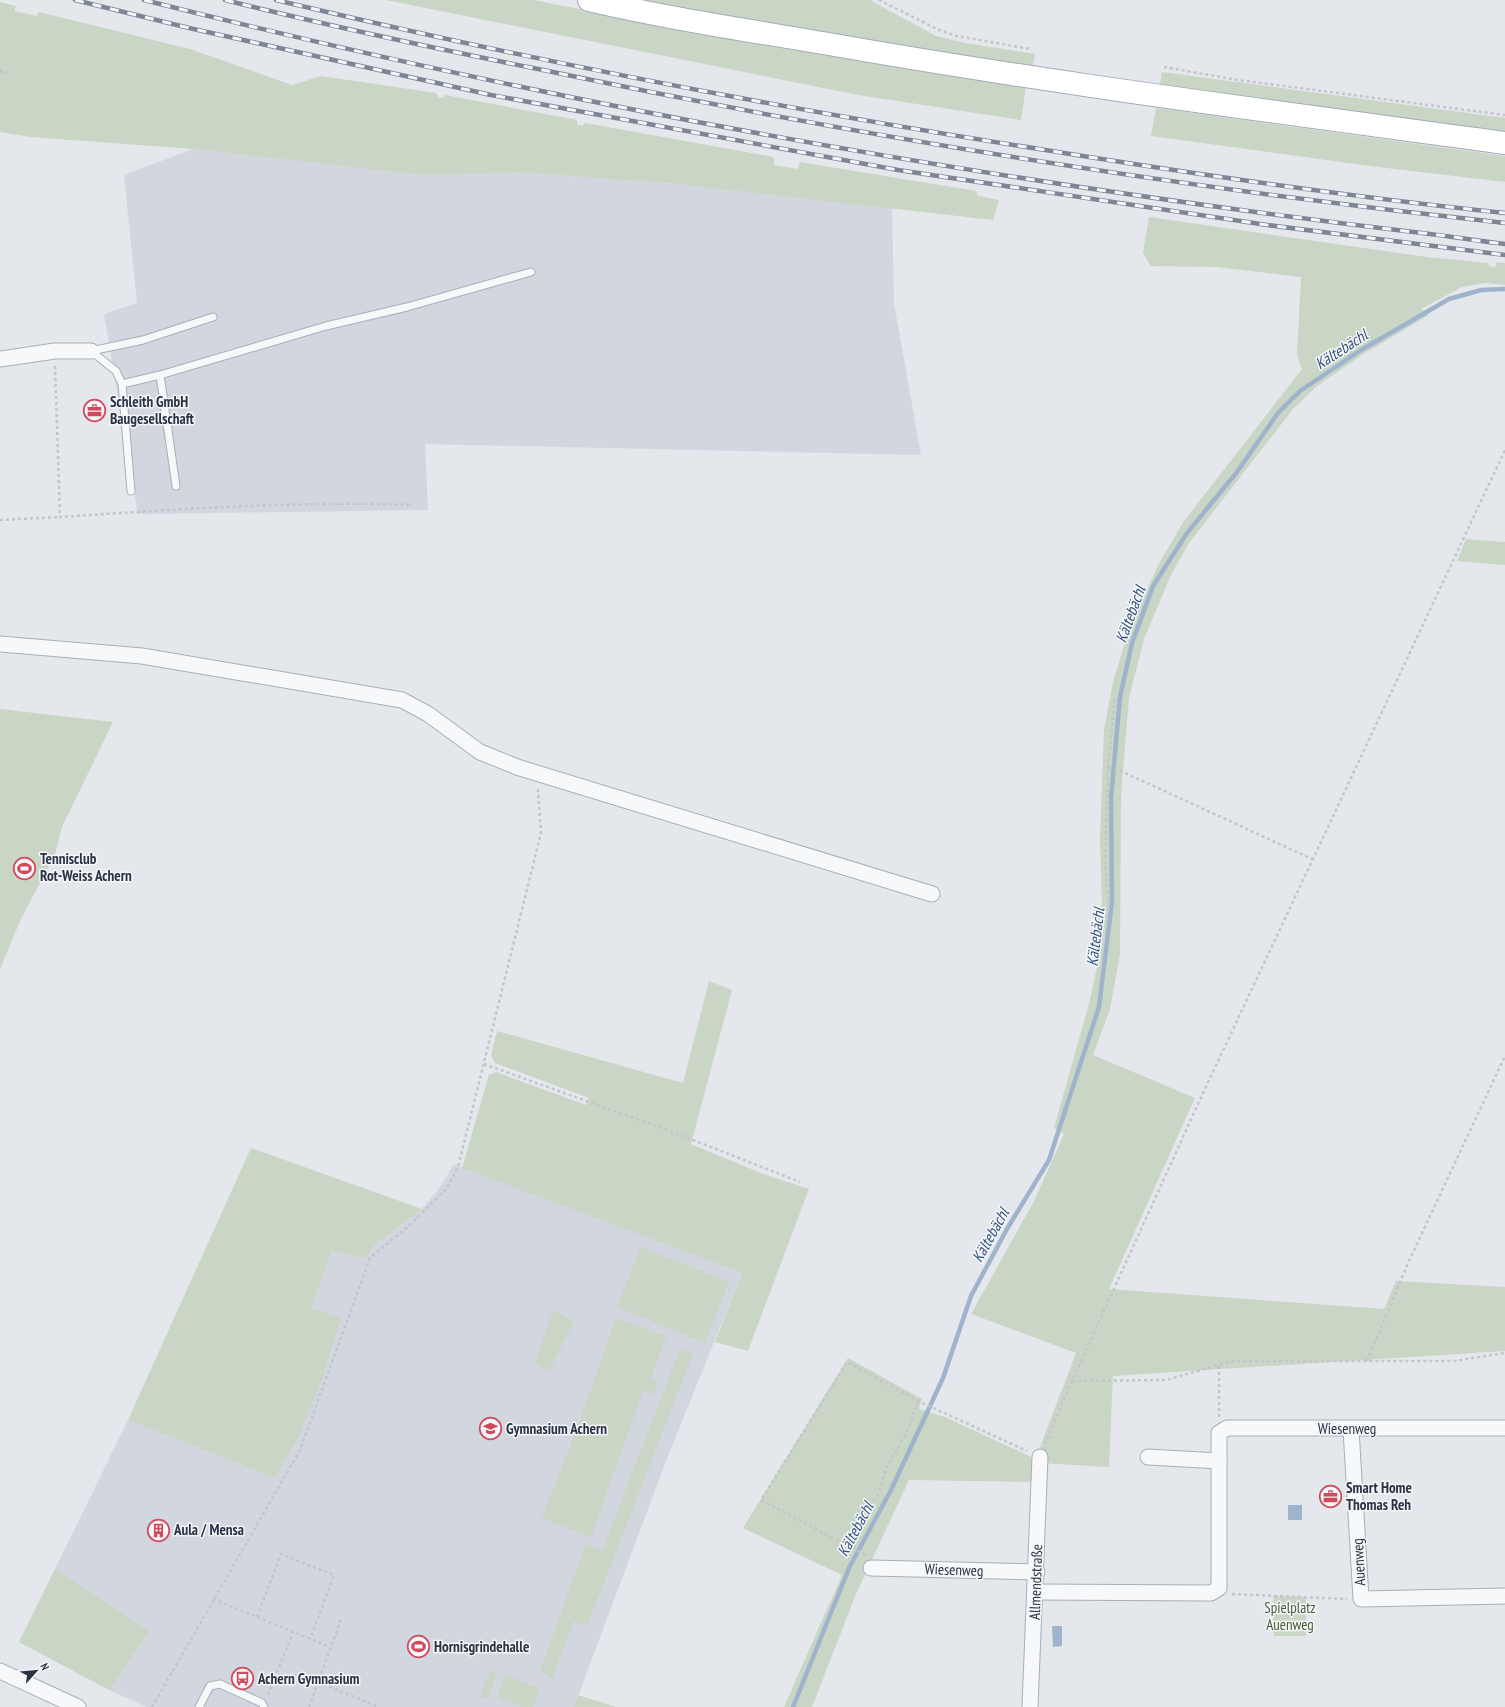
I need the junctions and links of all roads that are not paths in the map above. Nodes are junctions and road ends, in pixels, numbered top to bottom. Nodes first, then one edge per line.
1 (589, 0) edge
2 (1505, 143) edge
3 (531, 272) dead end
4 (213, 317) dead end
5 (91, 351) junction
6 (0, 359) edge
7 (160, 375) junction
8 (122, 384) junction
9 (176, 486) dead end
10 (131, 491) dead end
11 (0, 644) edge
12 (932, 894) dead end
13 (1505, 1428) edge
14 (1351, 1429) junction
15 (1040, 1457) road end
16 (1148, 1457) dead end
17 (1219, 1461) junction
18 (870, 1563) road end
19 (1037, 1572) junction
20 (1035, 1592) junction
21 (1505, 1596) edge
22 (0, 1671) edge
23 (78, 1707) edge
24 (199, 1707) edge
25 (264, 1707) edge
26 (1030, 1707) edge

1 - 2 main road
3 - 7 lane
4 - 5 lane
5 - 6 street
5 - 8 lane
7 - 8 lane
7 - 9 lane
8 - 10 lane
11 - 12 street
13 - 14 street, Wiesenweg
14 - 17 street, Wiesenweg
14 - 21 street, Auenweg
15 - 19 street, Allmendstraße
16 - 17 street
17 - 20 street
18 - 19 street, Wiesenweg
19 - 20 street, Allmendstraße
20 - 26 street, Allmendstraße
22 - 23 street
24 - 25 lane

